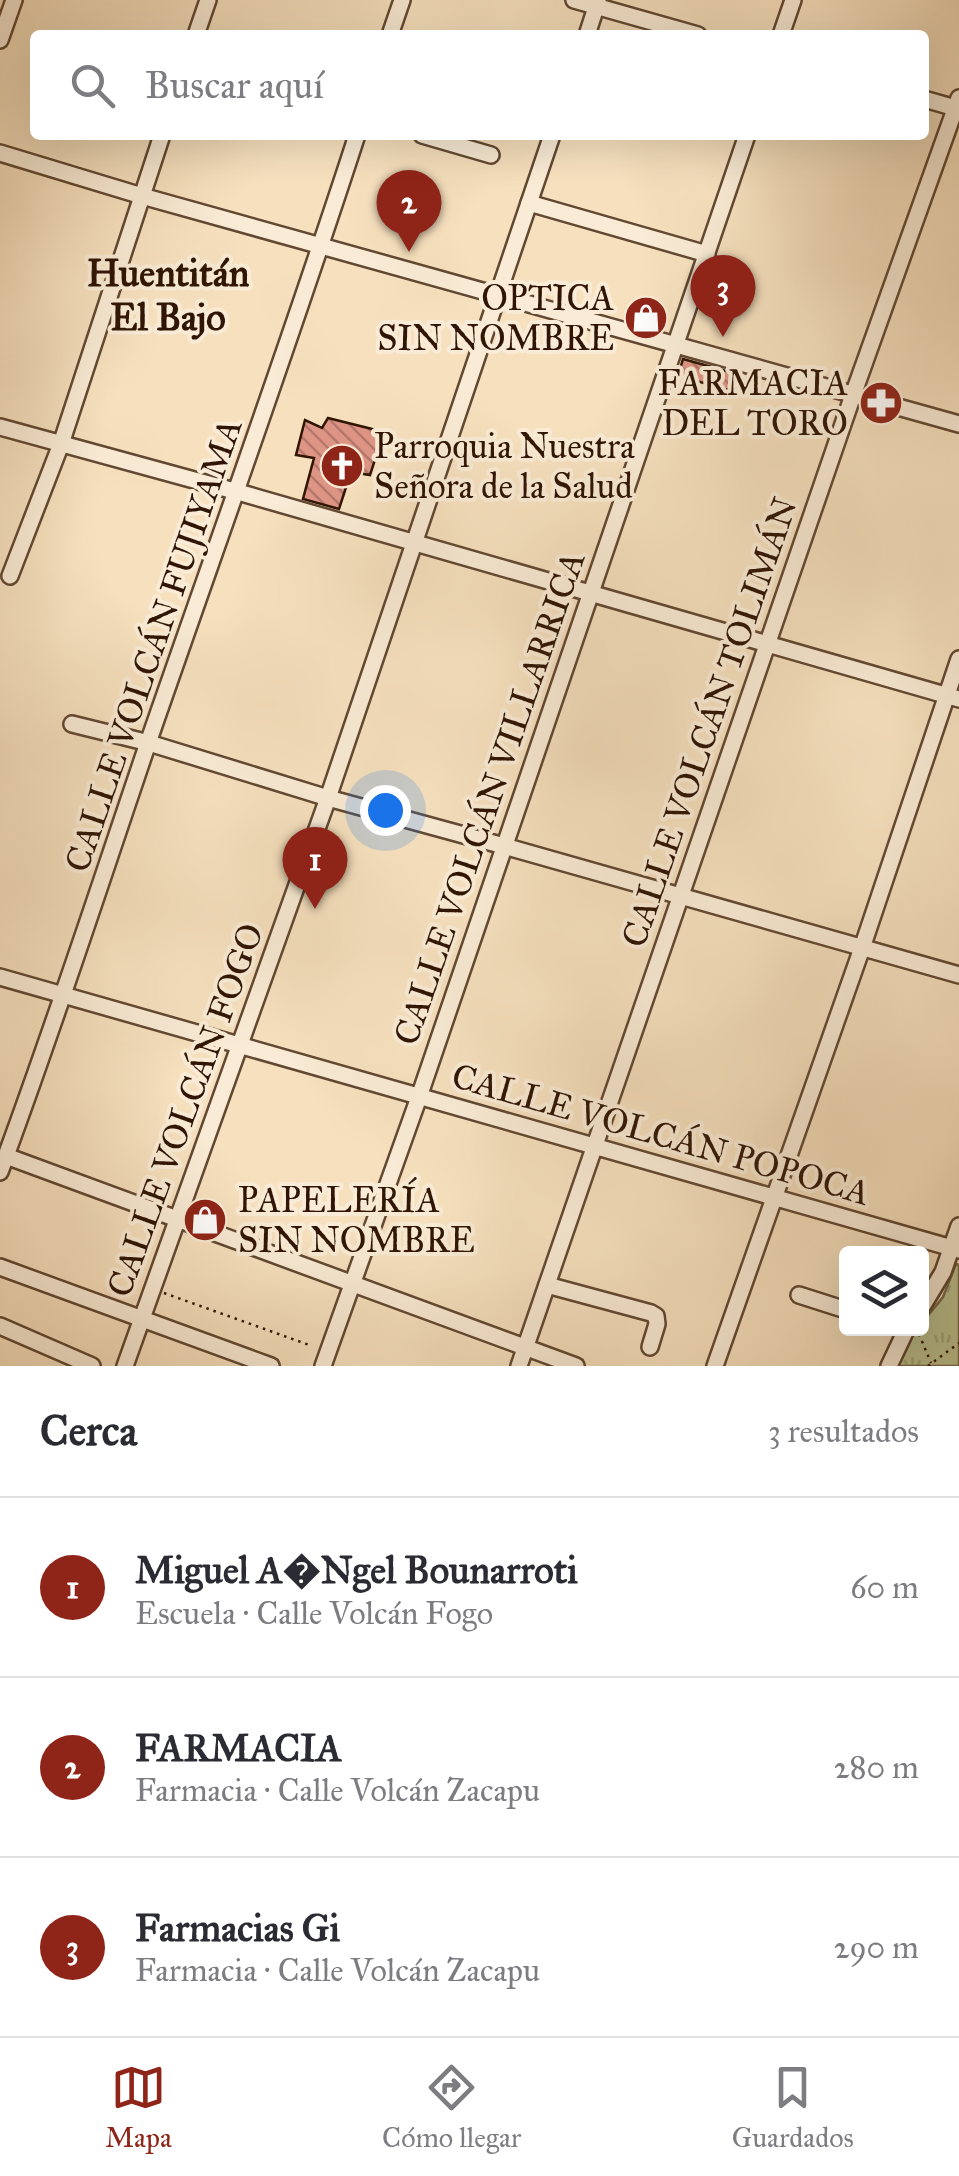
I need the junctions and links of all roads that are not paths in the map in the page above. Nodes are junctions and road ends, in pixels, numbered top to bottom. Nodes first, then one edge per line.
1 (14, 0) edge
2 (208, 0) edge
3 (402, 0) edge
4 (574, 0) edge
5 (793, 0) edge
6 (598, 3) edge
7 (198, 30) edge
8 (392, 30) edge
9 (589, 30) edge
10 (682, 30) edge
11 (783, 30) edge
12 (0, 40) edge
13 (929, 100) edge
14 (958, 105) edge
15 (160, 140) edge
16 (355, 140) edge
17 (439, 140) edge
18 (550, 140) edge
19 (745, 140) edge
20 (0, 153) edge
21 (491, 155) dead end
22 (142, 196) junction
23 (529, 203) junction
24 (321, 246) junction
25 (706, 254) junction
26 (498, 296) junction
27 (676, 345) junction
28 (852, 395) junction
29 (959, 424) edge
30 (0, 427) edge
31 (61, 444) junction
32 (238, 492) junction
33 (414, 543) junction
34 (10, 576) dead end
35 (592, 594) junction
36 (767, 644) junction
37 (959, 659) edge
38 (953, 697) edge
39 (72, 724) dead end
40 (149, 743) junction
41 (328, 798) junction
42 (504, 846) junction
43 (682, 898) junction
44 (862, 948) junction
45 (959, 975) edge
46 (0, 978) edge
47 (64, 996) junction
48 (241, 1046) junction
49 (419, 1096) junction
50 (595, 1146) junction
51 (5, 1148) edge
52 (0, 1172) edge
53 (776, 1198) junction
54 (179, 1220) junction
55 (959, 1226) edge
56 (955, 1249) edge
57 (0, 1267) edge
58 (352, 1283) junction
59 (547, 1285) junction
60 (799, 1295) dead end
61 (929, 1295) edge
62 (839, 1308) edge
63 (142, 1319) junction
64 (0, 1326) edge
65 (902, 1336) edge
66 (650, 1347) dead end
67 (526, 1348) junction
68 (325, 1359) edge
69 (82, 1364) edge
70 (125, 1366) edge
71 (271, 1366) edge
72 (519, 1366) edge
73 (576, 1366) edge
74 (715, 1366) edge
75 (889, 1366) edge

1 - 12 street
2 - 7 street
3 - 8 street
4 - 6 street
5 - 11 street
6 - 9 street
6 - 10 street
13 - 14 street
14 - 28 street, CALLE VOLCÁN TOLIMÁN
15 - 22 street
16 - 24 street, CALLE VOLCÁN FUJIYAMA
17 - 21 street
18 - 23 street, CALLE VOLCÁN FOGO
19 - 25 street, CALLE VOLCÁN VILLARRICA
20 - 22 street
22 - 24 street
22 - 31 street
23 - 25 street
23 - 26 street, CALLE VOLCÁN FOGO
24 - 26 street
24 - 32 street, CALLE VOLCÁN FUJIYAMA
25 - 27 street, CALLE VOLCÁN VILLARRICA
26 - 27 street
26 - 33 street, CALLE VOLCÁN FOGO
27 - 28 street
27 - 35 street, CALLE VOLCÁN VILLARRICA
28 - 29 street
28 - 36 street, CALLE VOLCÁN TOLIMÁN
30 - 31 street
31 - 32 street
31 - 34 street
32 - 33 street
32 - 40 street, CALLE VOLCÁN FUJIYAMA
33 - 35 street
33 - 41 street, CALLE VOLCÁN FOGO
35 - 36 street
35 - 42 street, CALLE VOLCÁN VILLARRICA
36 - 38 street
36 - 43 street, CALLE VOLCÁN TOLIMÁN
37 - 38 street
38 - 44 street
39 - 40 street
40 - 41 street
40 - 47 street, CALLE VOLCÁN FUJIYAMA
41 - 42 street
41 - 48 street, CALLE VOLCÁN FOGO
42 - 43 street
42 - 49 street, CALLE VOLCÁN VILLARRICA
43 - 44 street
43 - 50 street, CALLE VOLCÁN TOLIMÁN
44 - 45 street
44 - 53 street
46 - 47 street, CALLE VOLCÁN POPOCA
47 - 48 street, CALLE VOLCÁN POPOCA
47 - 51 street, CALLE VOLCÁN FUJIYAMA
48 - 49 street, CALLE VOLCÁN POPOCA
48 - 54 street, CALLE VOLCÁN FOGO
49 - 50 street, CALLE VOLCÁN POPOCA
49 - 58 street, CALLE VOLCÁN VILLARRICA
50 - 53 street, CALLE VOLCÁN POPOCA
50 - 59 street, CALLE VOLCÁN TOLIMÁN
51 - 52 street, CALLE VOLCÁN FUJIYAMA
51 - 54 street
53 - 56 street, CALLE VOLCÁN POPOCA
53 - 74 street
54 - 58 street
54 - 63 street, CALLE VOLCÁN FOGO
55 - 56 street
56 - 61 street
57 - 63 street
58 - 67 street
58 - 68 street, CALLE VOLCÁN VILLARRICA
59 - 66 street
59 - 67 street, CALLE VOLCÁN TOLIMÁN
60 - 62 street
63 - 70 street, CALLE VOLCÁN FOGO
63 - 71 street
64 - 69 street
65 - 75 street
67 - 72 street, CALLE VOLCÁN TOLIMÁN
67 - 73 street

